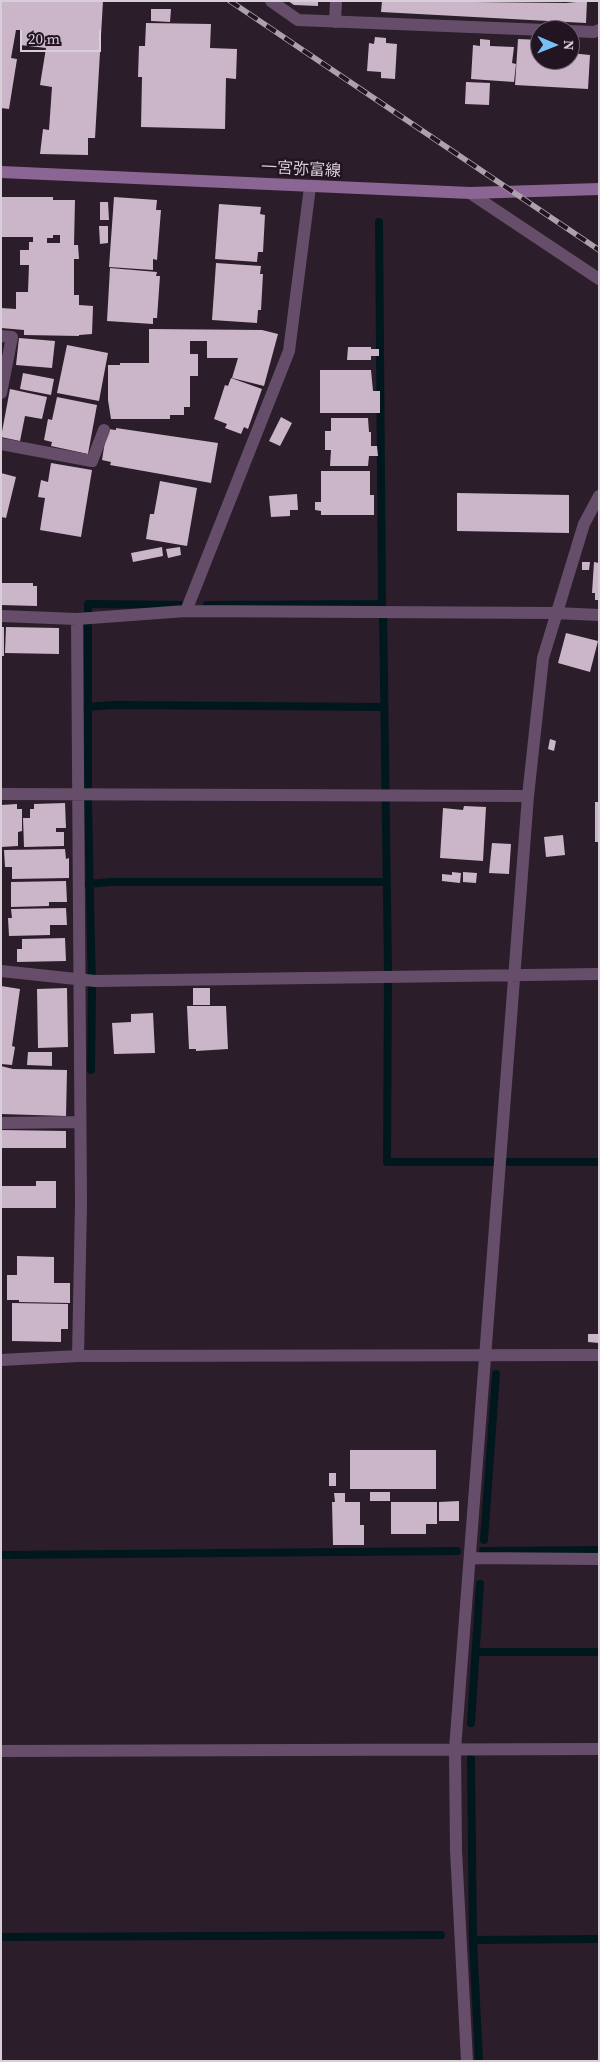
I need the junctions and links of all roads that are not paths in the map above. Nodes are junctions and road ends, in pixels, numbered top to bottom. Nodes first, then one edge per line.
1 (270, 1) edge
2 (336, 1) edge
3 (335, 22) junction
4 (530, 29) edge
5 (599, 30) edge
6 (580, 31) edge
7 (1, 172) edge
8 (310, 187) junction
9 (599, 189) edge
10 (470, 193) junction
11 (599, 279) edge
12 (1, 336) edge
13 (1, 393) edge
14 (104, 430) dead end
15 (1, 444) edge
16 (599, 496) edge
17 (186, 611) junction
18 (555, 613) junction
19 (599, 615) edge
20 (1, 616) edge
21 (77, 619) junction
22 (1, 794) edge
23 (78, 796) junction
24 (528, 796) junction
25 (1, 971) edge
26 (599, 974) edge
27 (514, 976) junction
28 (79, 979) junction
29 (79, 1122) junction
30 (1, 1123) edge
31 (485, 1355) junction
32 (599, 1355) edge
33 (78, 1356) junction
34 (1, 1360) edge
35 (470, 1558) junction
36 (599, 1559) edge
37 (455, 1749) junction
38 (599, 1749) edge
39 (1, 1751) edge
40 (466, 2061) edge

1 - 3 street
2 - 3 street
3 - 4 street
5 - 6 street
7 - 8 main road, 一宮弥富線
8 - 10 main road, 一宮弥富線
8 - 17 street
9 - 10 main road, 一宮弥富線
10 - 11 street
12 - 13 street
14 - 15 street
16 - 18 street
17 - 18 street
17 - 21 street
18 - 19 street
18 - 24 street
20 - 21 street
21 - 23 street
22 - 23 street
23 - 24 street
23 - 28 street
24 - 27 street
25 - 28 street
26 - 27 street
27 - 28 street
27 - 31 street
28 - 29 street
29 - 30 street
29 - 33 street
31 - 32 street
31 - 33 street
31 - 35 street
33 - 34 street
35 - 36 street
35 - 37 street
37 - 38 street
37 - 39 street
37 - 40 street

